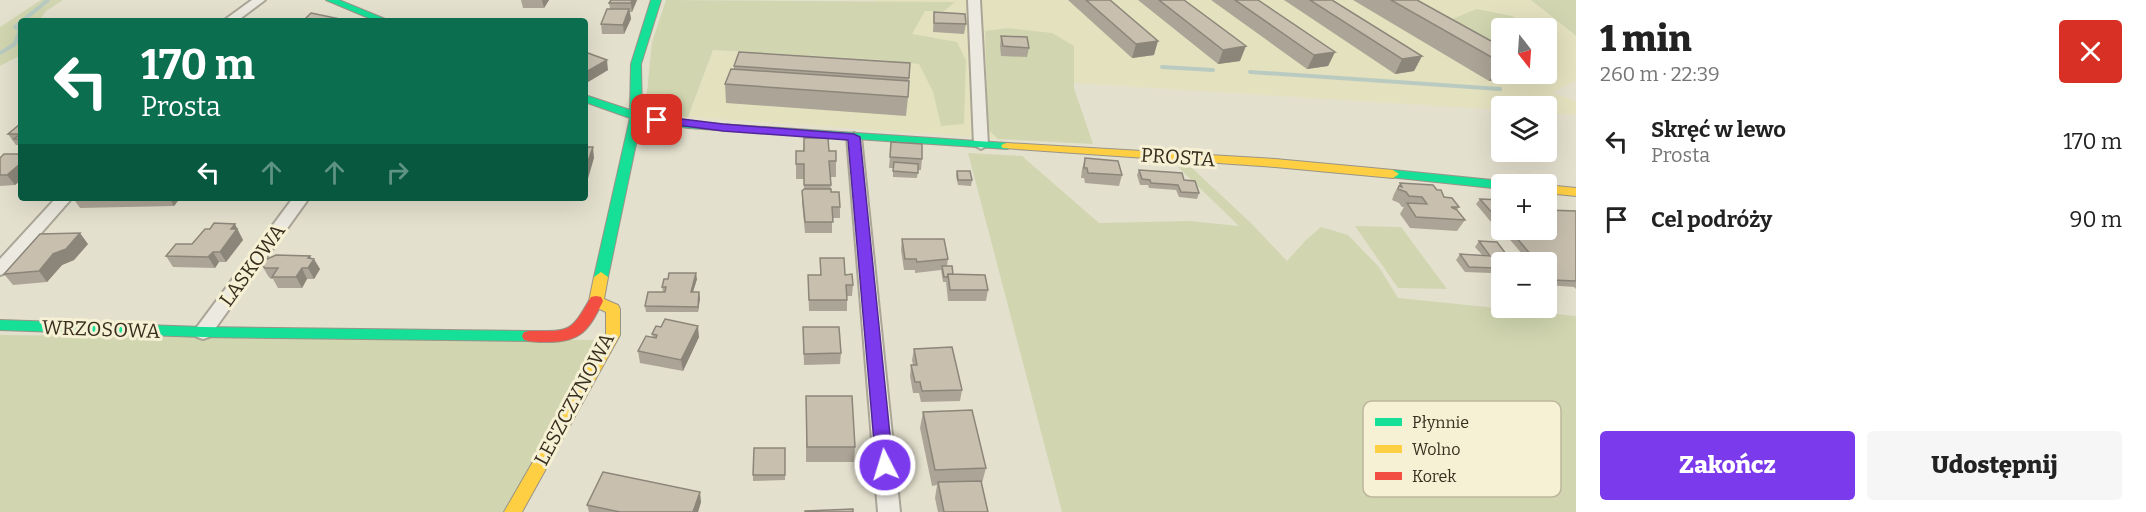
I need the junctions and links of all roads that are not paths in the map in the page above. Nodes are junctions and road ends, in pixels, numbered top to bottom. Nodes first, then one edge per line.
1 (259, 0) edge
2 (332, 0) edge
3 (656, 0) edge
4 (974, 0) edge
5 (233, 18) edge
6 (377, 18) edge
7 (588, 99) edge
8 (636, 116) junction
9 (854, 137) junction
10 (981, 145) junction
11 (1491, 184) edge
12 (1557, 190) edge
13 (1576, 192) edge
14 (61, 201) edge
15 (299, 201) edge
16 (0, 268) edge
17 (596, 301) junction
18 (0, 325) edge
19 (202, 332) junction
20 (513, 512) edge
21 (889, 512) edge

1 - 5 street
2 - 6 street
3 - 8 street, LESZCZYNOWA
4 - 10 street
7 - 8 street, PROSTA
8 - 9 street, PROSTA
8 - 17 street, LESZCZYNOWA
9 - 10 street, PROSTA
9 - 21 street
10 - 11 street, PROSTA
12 - 13 street
14 - 16 street
15 - 19 street, LASKOWA
17 - 19 street, WRZOSOWA
17 - 20 street, LESZCZYNOWA
18 - 19 street, WRZOSOWA

